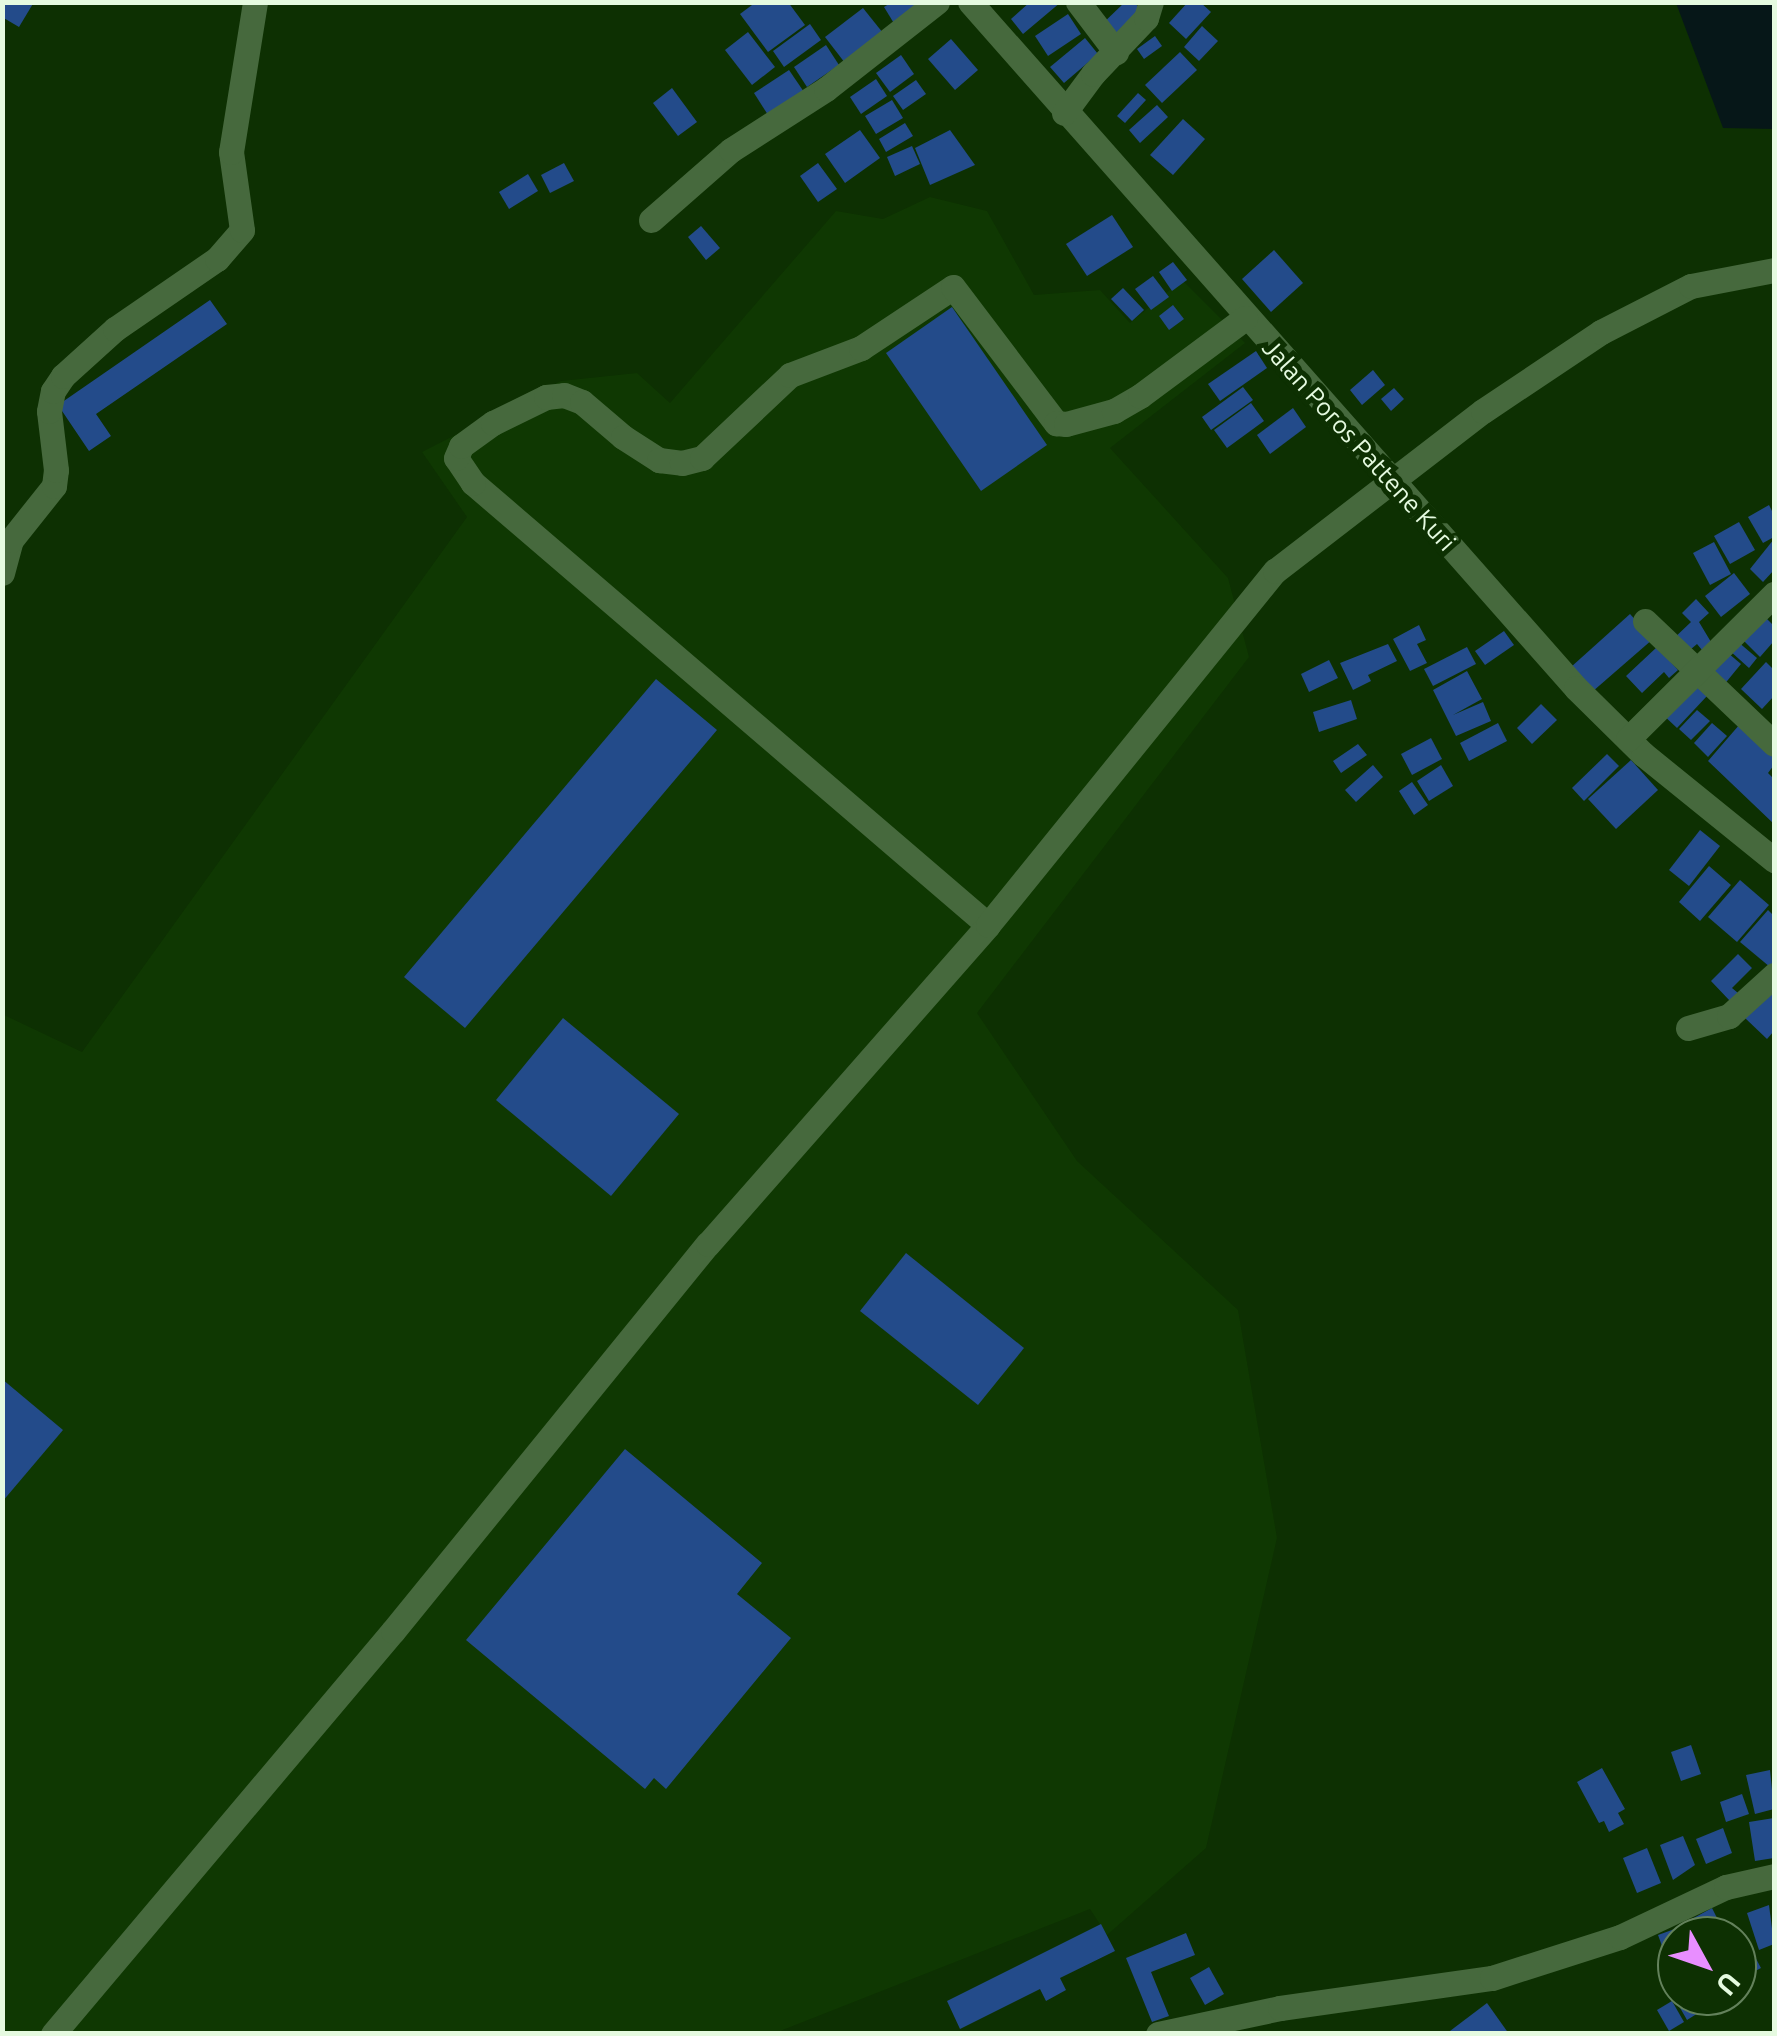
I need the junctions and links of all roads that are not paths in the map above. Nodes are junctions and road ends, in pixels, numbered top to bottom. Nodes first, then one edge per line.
1 (255, 2) edge
2 (937, 2) edge
3 (970, 2) edge
4 (1078, 2) edge
5 (1150, 2) edge
6 (1116, 52) junction
7 (1064, 113) junction
8 (651, 220) dead end
9 (1774, 270) edge
10 (1245, 318) junction
11 (1390, 480) junction
12 (2, 573) edge
13 (1774, 594) edge
14 (1645, 622) dead end
15 (1695, 672) junction
16 (1628, 739) junction
17 (1774, 744) edge
18 (1774, 860) edge
19 (988, 925) junction
20 (1774, 975) edge
21 (1688, 1028) dead end
22 (1774, 1876) edge
23 (53, 2034) edge
24 (1158, 2034) edge

1 - 12 street
2 - 8 street
3 - 7 street, Jalan Poros Pattene Kuri
4 - 6 street
5 - 6 street
6 - 7 street
7 - 10 street, Jalan Poros Pattene Kuri
9 - 11 street
10 - 11 street, Jalan Poros Pattene Kuri
10 - 19 street
11 - 16 street, Jalan Poros Pattene Kuri
11 - 19 street
13 - 15 street
14 - 15 street
15 - 16 street
15 - 17 street
16 - 18 street, Jalan Poros Pattene Kuri
19 - 23 street
20 - 21 street
22 - 24 street

